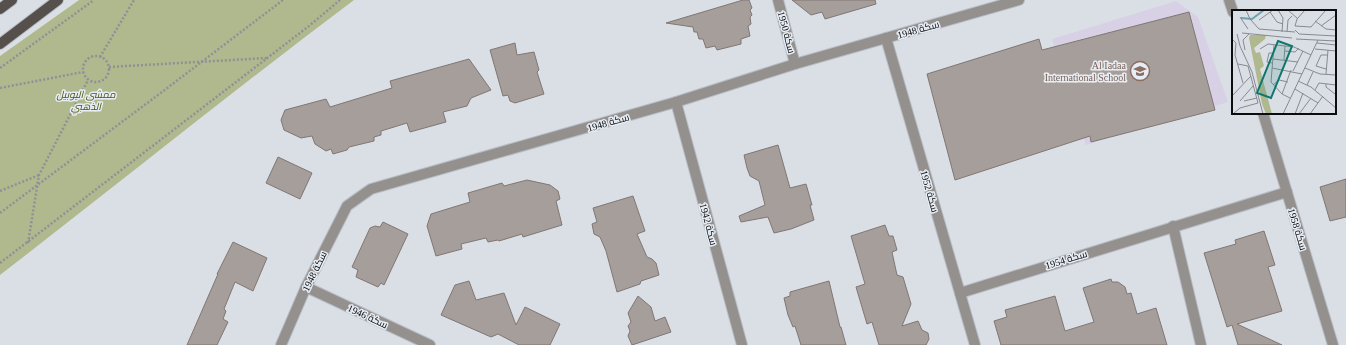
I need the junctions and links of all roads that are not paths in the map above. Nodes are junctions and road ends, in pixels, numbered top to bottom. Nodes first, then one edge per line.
1 (12, 0) edge
2 (58, 0) edge
3 (778, 0) edge
4 (1229, 0) edge
5 (1015, 1) edge
6 (0, 9) edge
7 (1232, 10) edge
8 (886, 38) junction
9 (0, 44) edge
10 (795, 64) junction
11 (676, 102) junction
12 (1263, 114) edge
13 (1287, 192) junction
14 (1173, 226) junction
15 (306, 287) junction
16 (960, 293) junction
17 (281, 345) edge
18 (430, 345) edge
19 (742, 345) edge
20 (975, 345) edge
21 (1201, 345) edge
22 (1333, 345) edge

1 - 6 main road
2 - 9 main road
3 - 10 street, سكة 1950
4 - 7 street
5 - 8 street, سكة 1948
8 - 10 street, سكة 1948
8 - 16 street, سكة 1952
10 - 11 street, سكة 1948
11 - 15 street, سكة 1948
11 - 19 street, سكة 1942
12 - 13 street, سكة 1958
13 - 14 street, سكة 1954
13 - 22 street, سكة 1958
14 - 16 street, سكة 1954
14 - 21 street
15 - 17 street, سكة 1948
15 - 18 street, سكة 1946
16 - 20 street, سكة 1952

